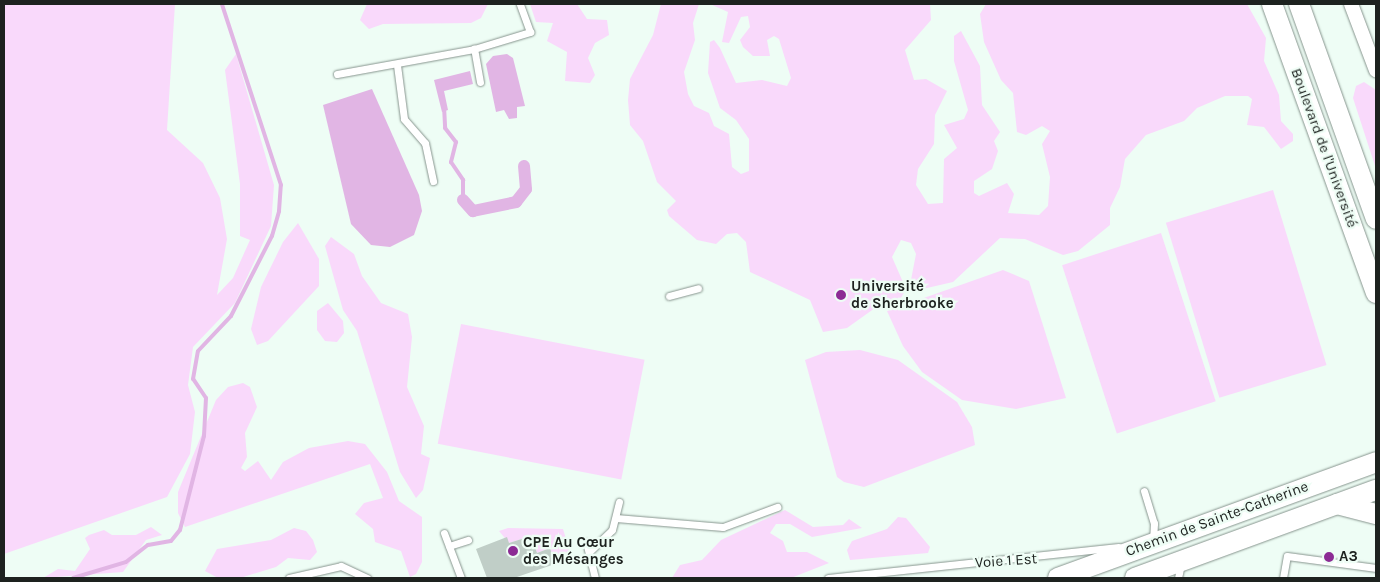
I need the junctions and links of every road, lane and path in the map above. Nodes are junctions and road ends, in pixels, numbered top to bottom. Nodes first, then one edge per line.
1 (520, 4) edge
2 (1272, 4) edge
3 (1299, 4) edge
4 (1351, 4) edge
5 (474, 49) junction
6 (397, 65) junction
7 (1376, 70) edge
8 (337, 74) dead end
9 (480, 82) dead end
10 (434, 180) dead end
11 (1376, 219) edge
12 (698, 288) dead end
13 (1376, 293) edge
14 (669, 296) dead end
15 (1376, 462) edge
16 (1376, 490) edge
17 (1144, 491) dead end
18 (619, 502) dead end
19 (1338, 504) junction
20 (777, 507) dead end
21 (1376, 514) edge
22 (616, 518) junction
23 (444, 533) dead end
24 (468, 540) dead end
25 (1153, 540) junction
26 (586, 542) dead end
27 (449, 546) junction
28 (590, 550) junction
29 (1376, 568) edge
30 (1161, 573) edge
31 (305, 576) edge
32 (290, 578) edge
33 (367, 578) edge
34 (461, 578) edge
35 (596, 578) edge
36 (828, 578) edge
37 (1058, 578) edge
38 (1283, 578) edge

1 - 5 lane
2 - 13 main road, Boulevard de l'Université
3 - 11 main road, Boulevard de l'Université
4 - 7 street
5 - 6 lane
5 - 9 lane
6 - 8 lane
6 - 10 lane
12 - 14 lane
15 - 25 main road, Chemin de Sainte-Catherine
16 - 19 main road, Chemin de Sainte-Catherine
17 - 25 lane
18 - 22 lane
19 - 21 main road
19 - 30 main road, Chemin de Sainte-Catherine
20 - 22 lane
22 - 28 lane
23 - 27 lane
24 - 27 lane
25 - 30 main road
25 - 36 lane, Voie 1 Est
25 - 37 main road, Chemin de Sainte-Catherine
26 - 28 lane
27 - 34 lane
28 - 35 lane
29 - 38 lane
31 - 32 lane
31 - 33 lane

